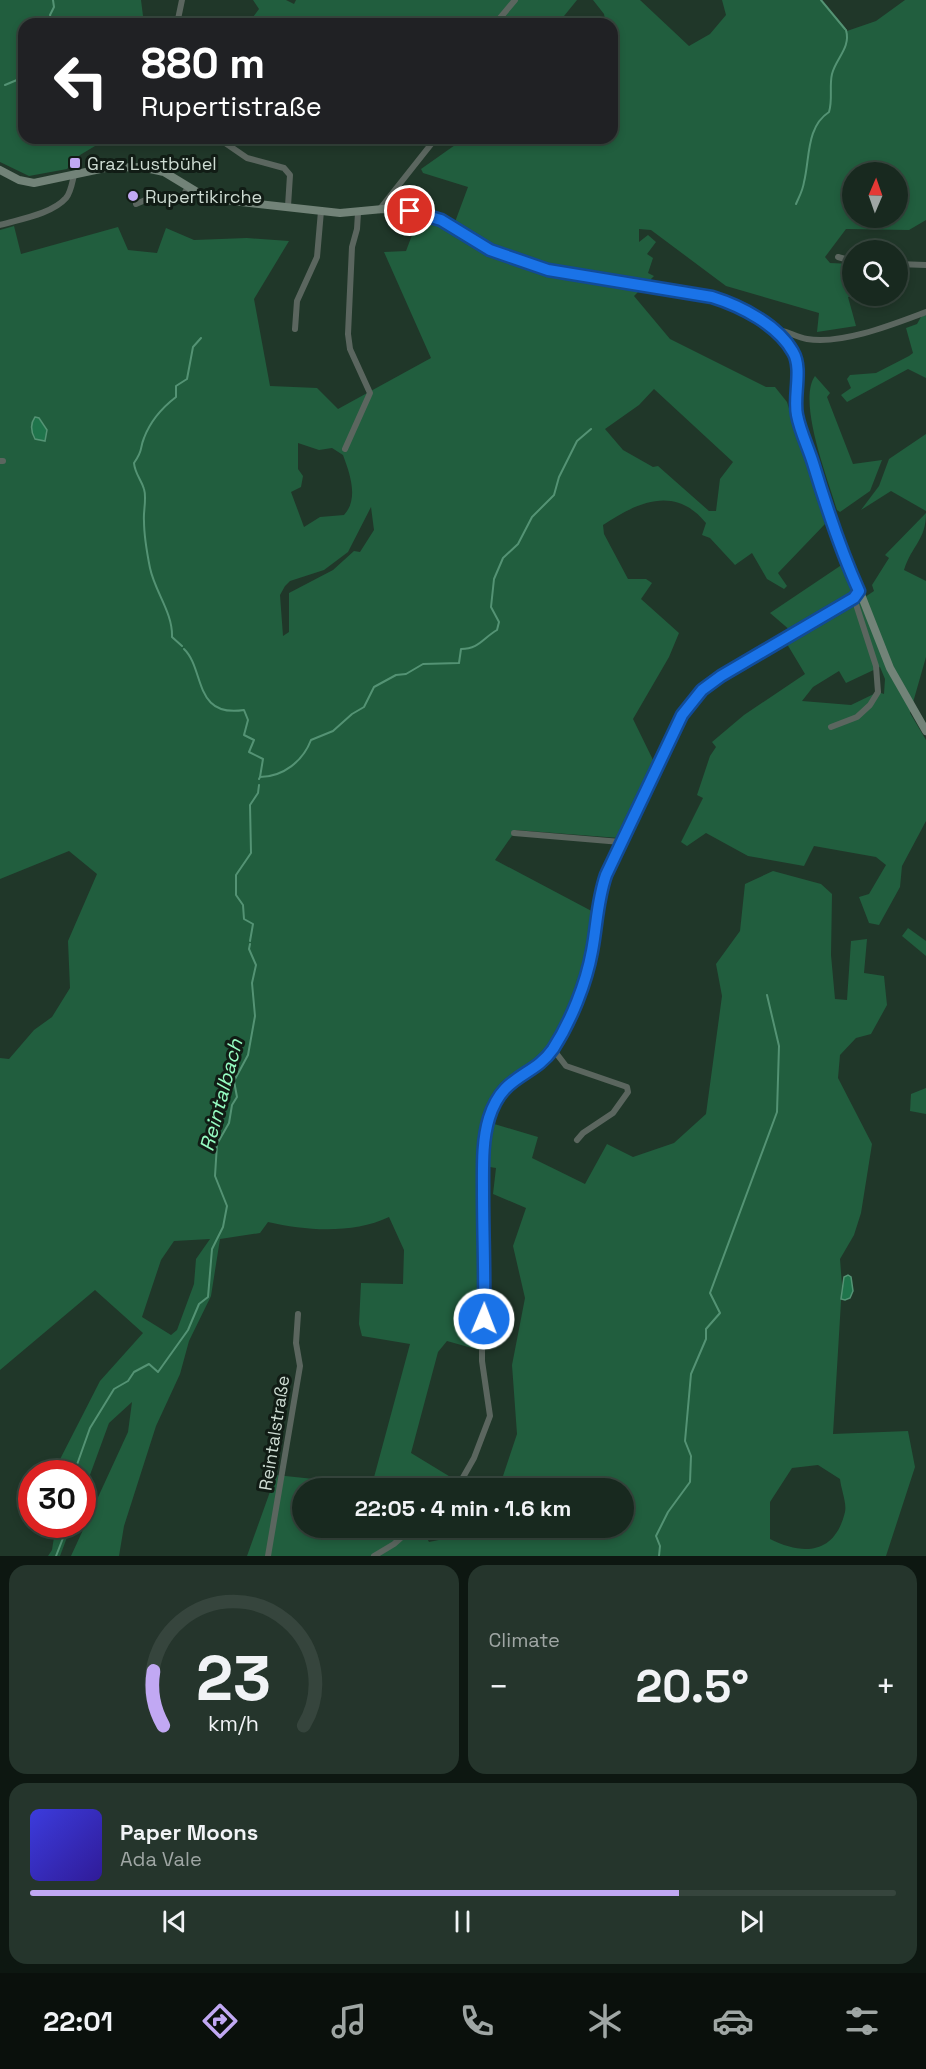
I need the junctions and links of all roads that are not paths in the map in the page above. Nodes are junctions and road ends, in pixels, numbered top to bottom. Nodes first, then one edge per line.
1 (182, 0) edge
2 (515, 0) edge
3 (178, 18) edge
4 (500, 18) edge
5 (227, 144) edge
6 (431, 144) edge
7 (0, 170) edge
8 (74, 175) junction
9 (188, 187) junction
10 (136, 204) dead end
11 (288, 206) junction
12 (379, 210) junction
13 (321, 211) junction
14 (358, 213) junction
15 (0, 225) edge
16 (838, 257) dead end
17 (842, 258) edge
18 (908, 264) edge
19 (926, 265) edge
20 (926, 312) edge
21 (295, 329) dead end
22 (770, 329) junction
23 (345, 449) dead end
24 (857, 594) junction
25 (831, 727) dead end
26 (926, 731) edge
27 (514, 833) dead end
28 (621, 842) junction
29 (553, 1049) junction
30 (577, 1140) dead end
31 (298, 1314) dead end
32 (465, 1478) edge
33 (401, 1538) edge
34 (268, 1556) edge
35 (374, 1556) edge

1 - 3 street
2 - 4 street
5 - 11 street
6 - 12 street
7 - 8 main road
8 - 9 main road
8 - 15 street
9 - 10 street
9 - 11 main road
11 - 13 main road
12 - 14 main road
12 - 22 main road
13 - 14 main road
13 - 21 street
14 - 23 street
16 - 17 street
18 - 19 street
20 - 22 street
22 - 24 main road
24 - 25 street
24 - 26 main road
24 - 28 street
27 - 28 street
28 - 29 street
29 - 30 street
29 - 32 street
31 - 34 street, Reintalstraße
33 - 35 street

